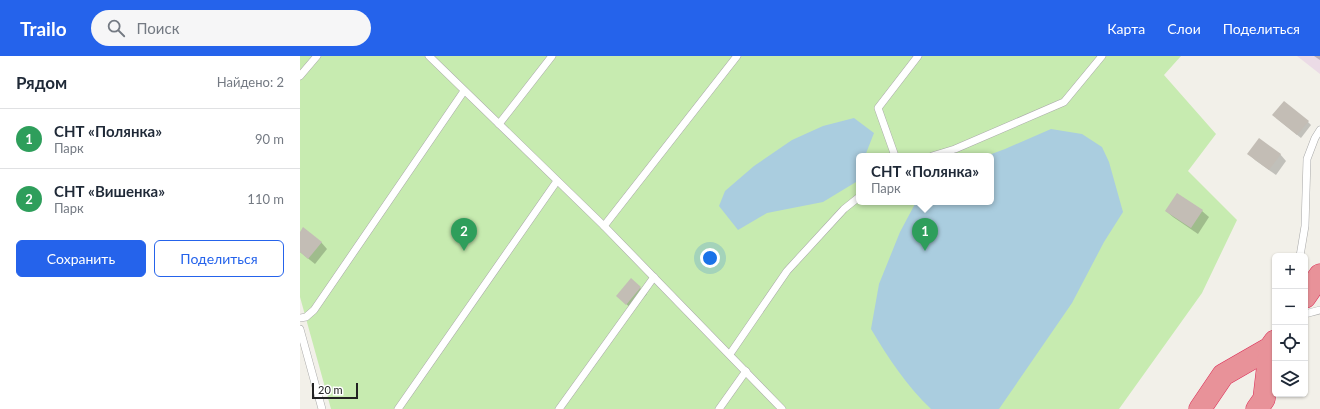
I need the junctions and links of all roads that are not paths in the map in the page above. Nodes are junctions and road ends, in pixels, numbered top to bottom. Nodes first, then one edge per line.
1 (317, 56) edge
2 (429, 56) edge
3 (552, 56) edge
4 (737, 56) edge
5 (918, 56) edge
6 (1102, 56) edge
7 (300, 76) edge
8 (464, 91) junction
9 (499, 124) junction
10 (1320, 130) edge
11 (894, 153) edge
12 (942, 153) edge
13 (557, 181) junction
14 (856, 199) edge
15 (604, 226) junction
16 (1300, 253) edge
17 (1320, 276) edge
18 (654, 277) junction
19 (1308, 293) edge
20 (1320, 310) edge
21 (1308, 313) edge
22 (300, 318) edge
23 (300, 329) edge
24 (1272, 345) edge
25 (730, 354) junction
26 (746, 371) junction
27 (322, 409) edge
28 (398, 409) edge
29 (559, 409) edge
30 (719, 409) edge
31 (782, 409) edge
32 (1200, 409) edge
33 (1257, 409) edge

1 - 7 lane
2 - 8 lane
3 - 9 lane
4 - 15 lane
5 - 11 lane
6 - 12 lane
8 - 9 lane
8 - 22 lane
9 - 13 lane
10 - 16 lane
13 - 15 lane
13 - 28 lane
14 - 25 lane
15 - 18 lane
17 - 19 highway
18 - 25 lane
18 - 29 lane
20 - 21 lane
23 - 27 lane
24 - 32 highway
24 - 33 highway
25 - 26 lane
26 - 30 lane
26 - 31 lane

